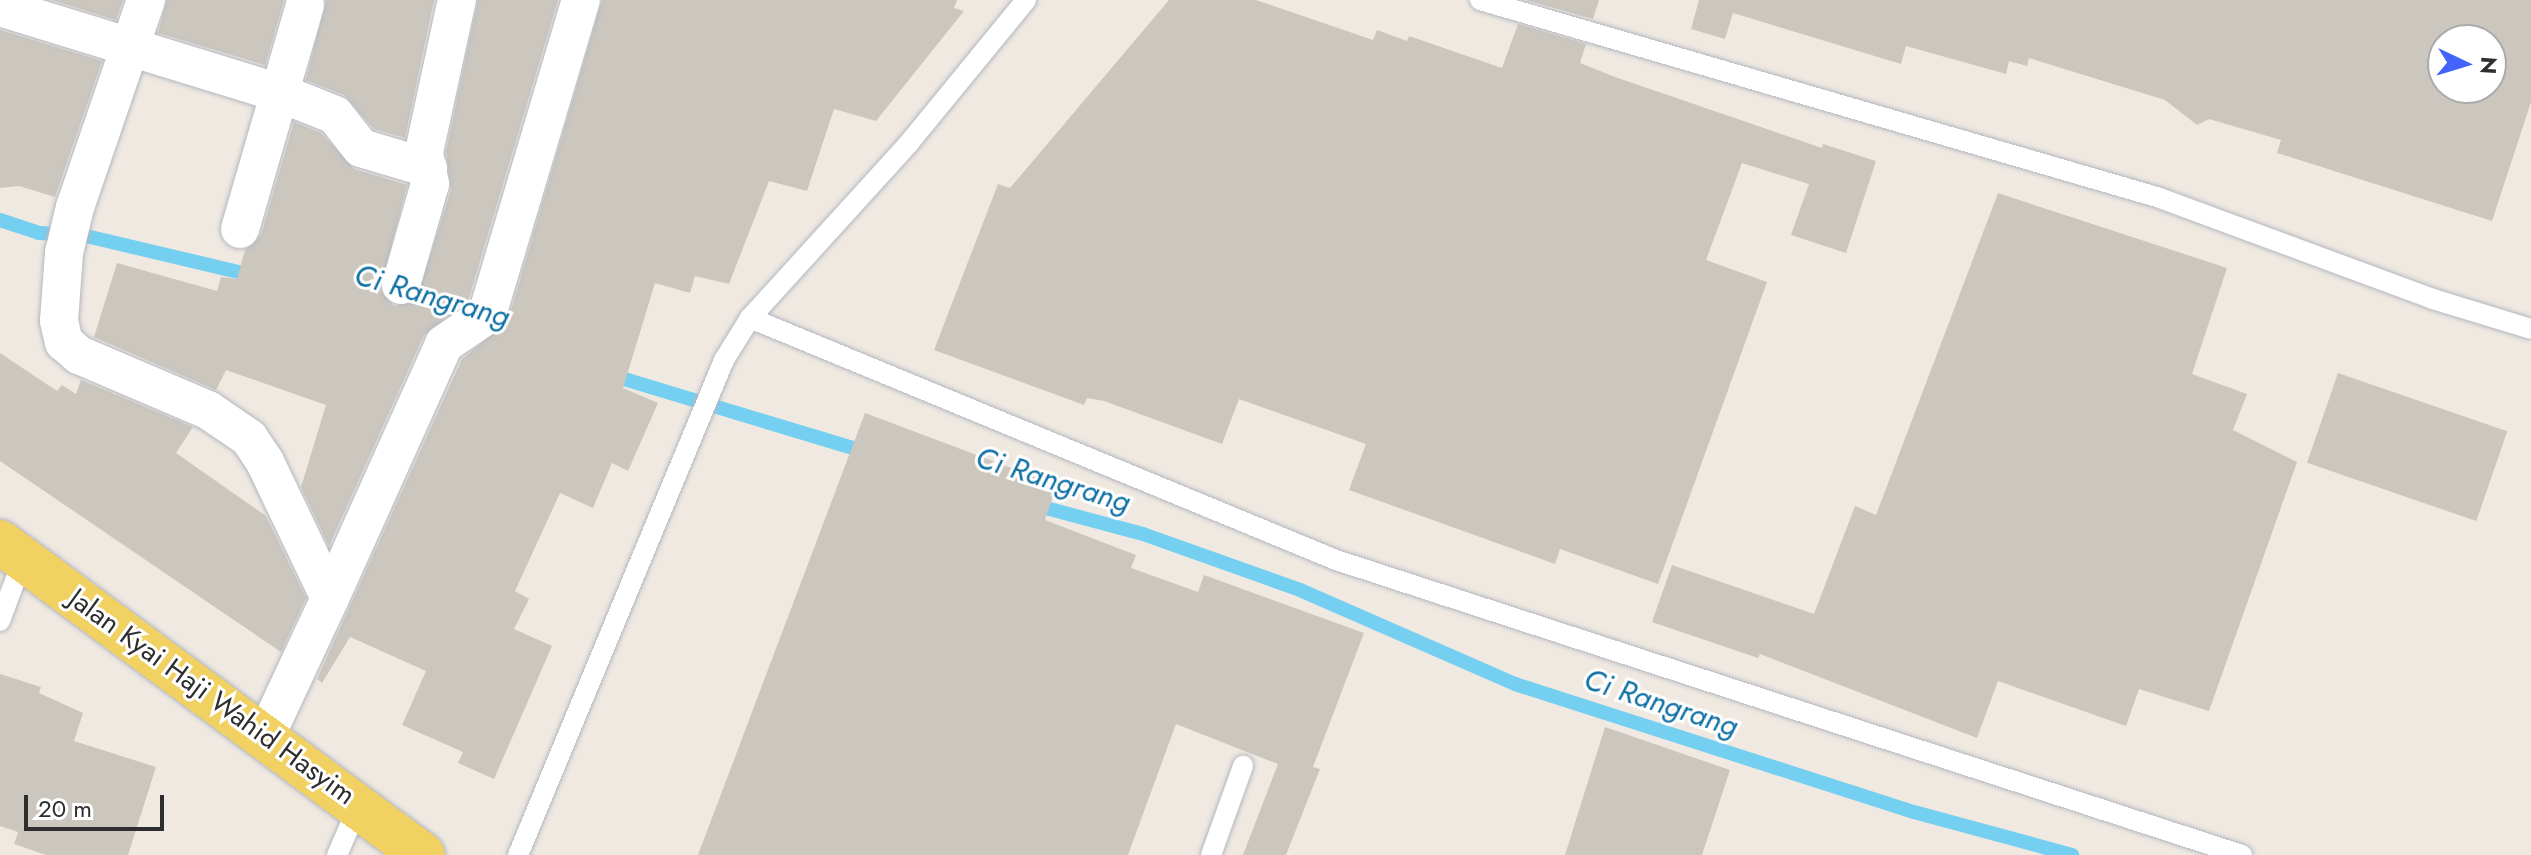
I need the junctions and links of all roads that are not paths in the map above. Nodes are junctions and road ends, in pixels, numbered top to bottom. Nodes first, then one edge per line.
1 (146, 0) edge
2 (457, 0) edge
3 (581, 0) edge
4 (1026, 0) edge
5 (1480, 0) edge
6 (305, 5) dead end
7 (0, 7) edge
8 (131, 48) junction
9 (280, 93) junction
10 (428, 168) junction
11 (240, 229) dead end
12 (401, 285) dead end
13 (750, 318) junction
14 (2531, 329) edge
15 (11, 550) edge
16 (330, 598) junction
17 (0, 621) edge
18 (266, 735) junction
19 (1243, 766) dead end
20 (359, 805) junction
21 (337, 855) edge
22 (423, 855) edge
23 (518, 855) edge
24 (1211, 855) edge
25 (2242, 855) edge

1 - 8 street
2 - 10 street
3 - 16 street
4 - 13 lane
5 - 14 lane
6 - 9 street
7 - 8 street
8 - 9 street
8 - 16 street
9 - 10 street
9 - 11 street
10 - 12 street
13 - 23 lane
13 - 25 lane
15 - 17 lane
15 - 18 main road, Jalan Kyai Haji Wahid Hasyim
16 - 18 street
18 - 20 main road, Jalan Kyai Haji Wahid Hasyim
19 - 24 lane
20 - 21 lane
20 - 22 main road, Jalan Kyai Haji Wahid Hasyim

